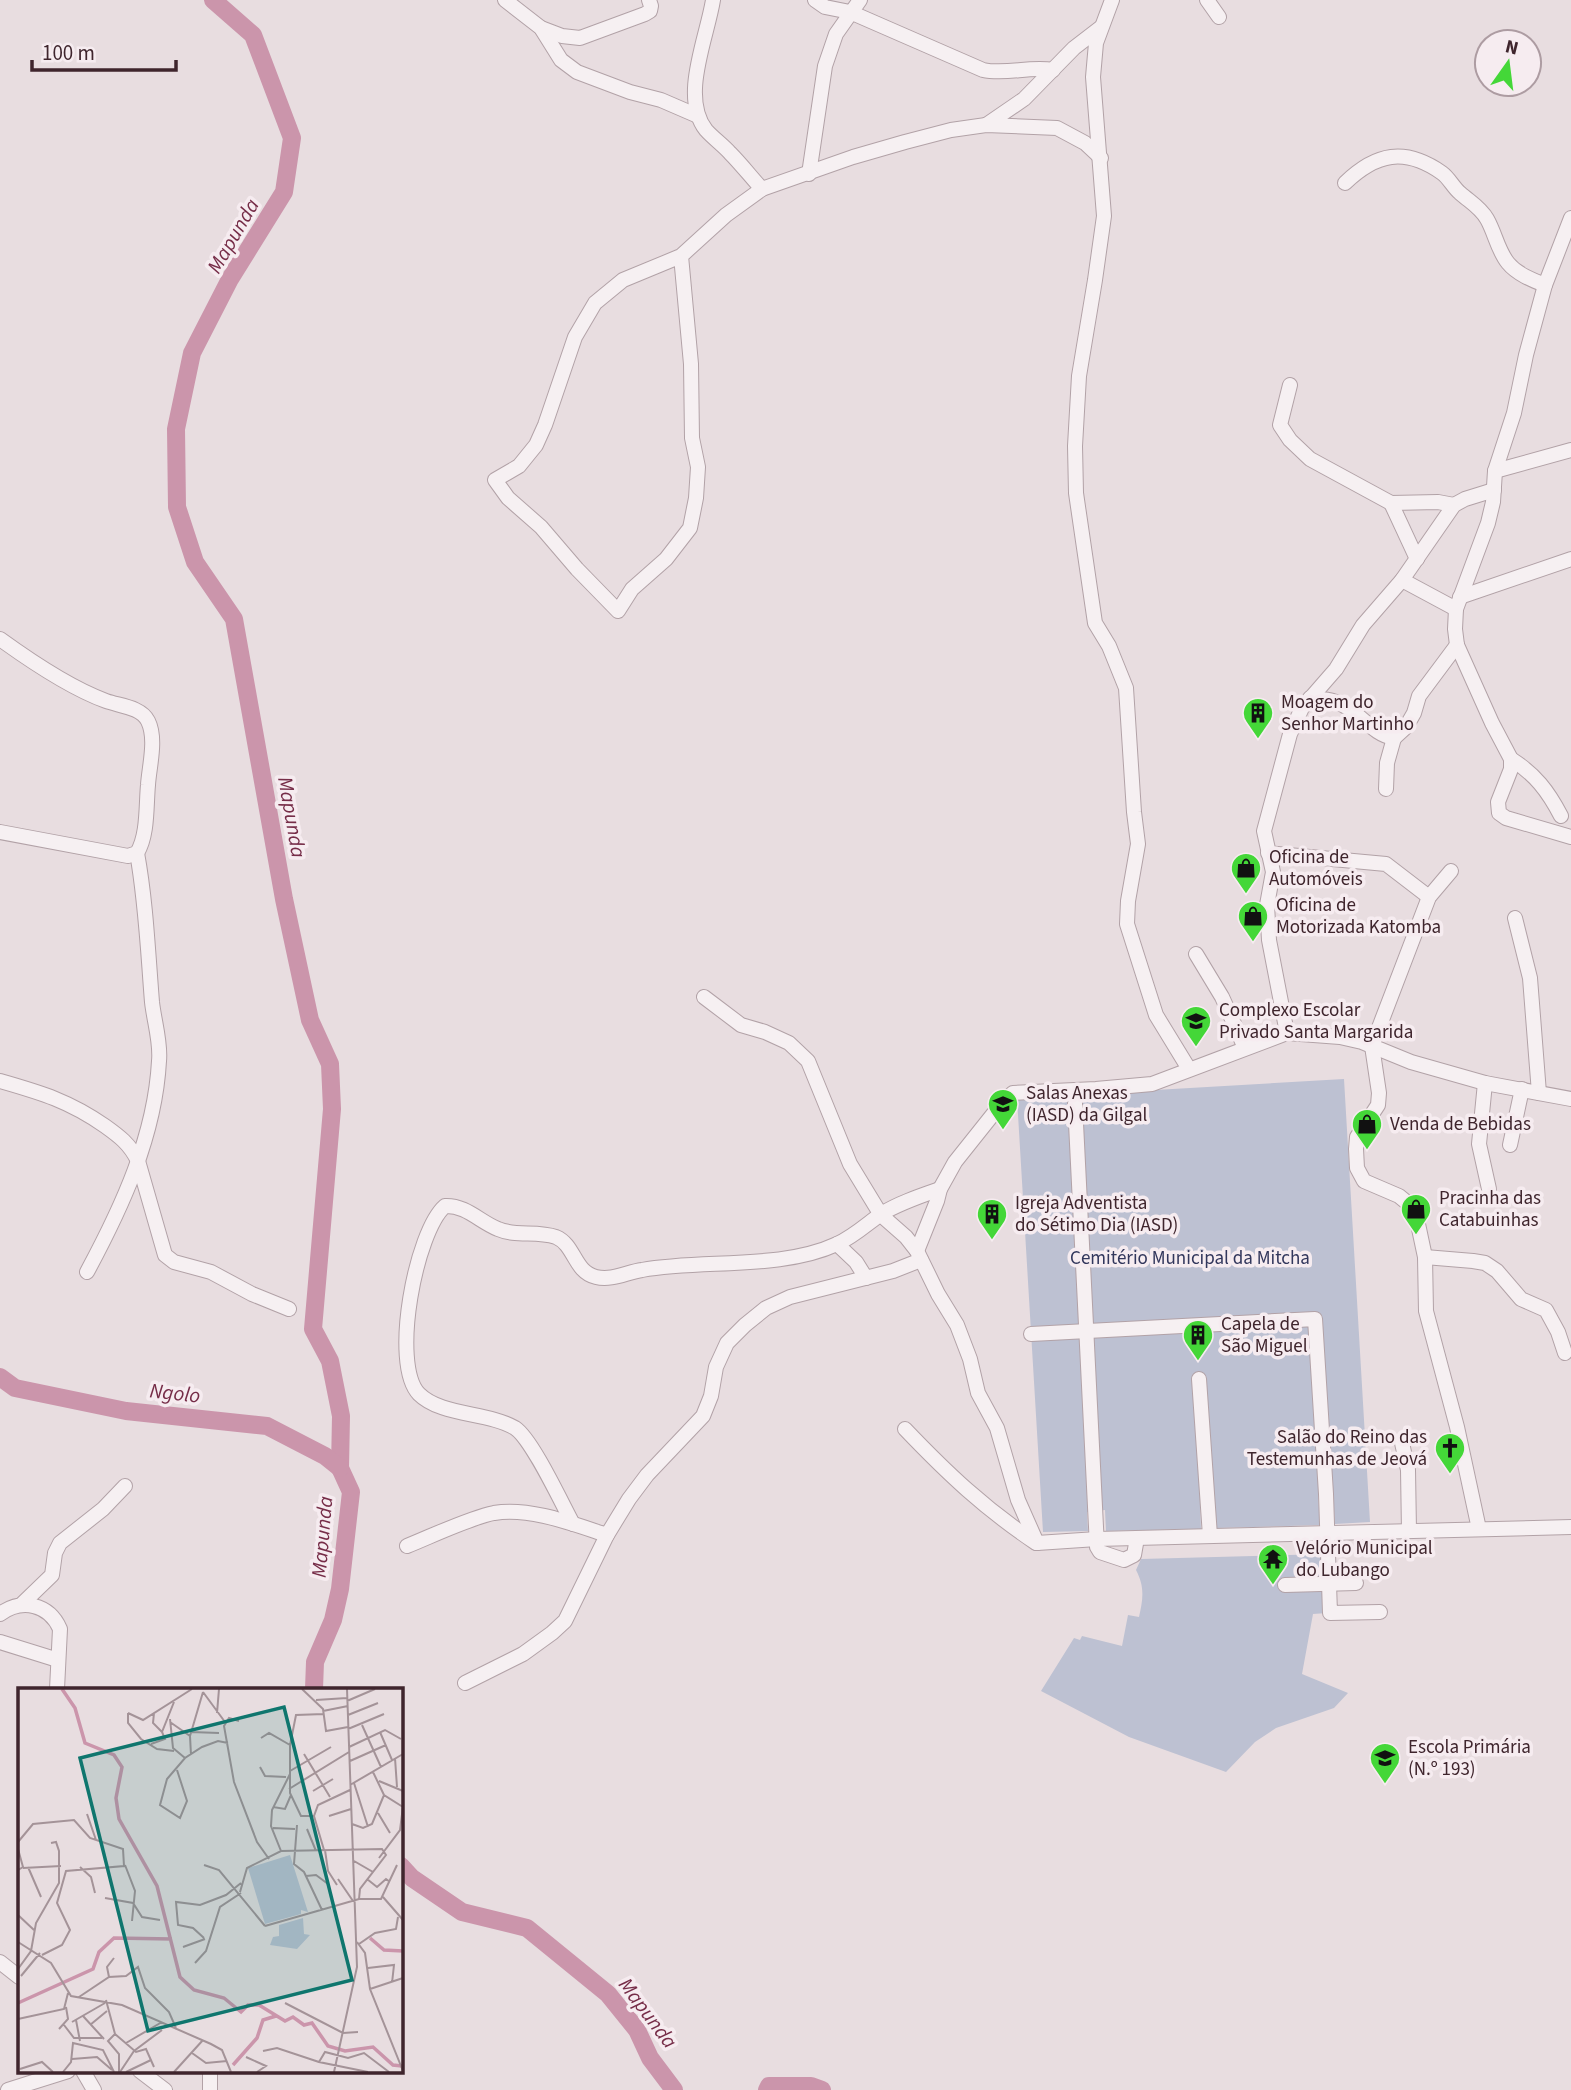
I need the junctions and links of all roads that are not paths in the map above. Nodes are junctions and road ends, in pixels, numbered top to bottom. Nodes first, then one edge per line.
1 (505, 0) edge
2 (649, 0) edge
3 (713, 0) edge
4 (860, 0) edge
5 (1112, 0) edge
6 (1207, 0) edge
7 (820, 4) edge
8 (850, 12) junction
9 (1219, 17) dead end
10 (541, 28) junction
11 (1100, 29) junction
12 (836, 34) junction
13 (1053, 70) junction
14 (698, 116) junction
15 (986, 125) junction
16 (1101, 158) junction
17 (808, 174) junction
18 (1345, 183) dead end
19 (762, 189) junction
20 (1571, 218) edge
21 (681, 256) junction
22 (1545, 285) junction
23 (1290, 385) dead end
24 (1571, 450) edge
25 (1495, 471) junction
26 (1494, 491) junction
27 (1391, 503) junction
28 (1454, 505) junction
29 (1417, 559) junction
30 (1571, 559) edge
31 (1402, 580) junction
32 (1458, 603) junction
33 (0, 639) edge
34 (1457, 645) junction
35 (1310, 698) junction
36 (1394, 738) junction
37 (1511, 759) junction
38 (1386, 789) dead end
39 (1562, 816) dead end
40 (0, 832) edge
41 (1571, 836) edge
42 (137, 853) junction
43 (1268, 853) junction
44 (1451, 871) dead end
45 (1429, 897) junction
46 (1515, 919) dead end
47 (1196, 954) dead end
48 (704, 997) dead end
49 (1287, 1033) junction
50 (1372, 1046) junction
51 (1245, 1048) junction
52 (1189, 1069) junction
53 (0, 1081) edge
54 (1485, 1083) junction
55 (1522, 1089) junction
56 (1539, 1093) junction
57 (1571, 1099) edge
58 (1075, 1103) dead end
59 (1510, 1145) dead end
60 (138, 1161) junction
61 (940, 1189) junction
62 (1489, 1189) dead end
63 (881, 1215) junction
64 (837, 1244) junction
65 (919, 1255) junction
66 (1425, 1257) junction
67 (87, 1272) dead end
68 (866, 1278) junction
69 (289, 1309) dead end
70 (1087, 1331) junction
71 (1031, 1334) dead end
72 (1565, 1353) dead end
73 (1199, 1379) dead end
74 (905, 1429) dead end
75 (1402, 1443) dead end
76 (125, 1486) dead end
77 (573, 1524) junction
78 (1571, 1527) edge
79 (1479, 1530) junction
80 (1409, 1531) junction
81 (1328, 1533) junction
82 (607, 1535) junction
83 (1210, 1536) junction
84 (1137, 1538) junction
85 (1097, 1539) junction
86 (1037, 1544) junction
87 (407, 1546) dead end
88 (1356, 1583) dead end
89 (1329, 1584) junction
90 (1285, 1585) dead end
91 (23, 1603) junction
92 (1380, 1612) dead end
93 (0, 1614) edge
94 (0, 1642) edge
95 (58, 1660) junction
96 (465, 1683) dead end
97 (57, 1688) edge
98 (0, 1962) edge
99 (18, 1976) edge
100 (66, 2072) edge
101 (84, 2072) edge
102 (142, 2072) edge
103 (210, 2072) edge
104 (42, 2085) edge
105 (161, 2089) edge
106 (8, 2090) edge
107 (93, 2090) edge
108 (210, 2090) edge

1 - 10 street
2 - 10 street
3 - 14 street
4 - 8 street
5 - 11 street
6 - 9 street
7 - 8 street
7 - 12 street
8 - 12 street
8 - 13 street
10 - 14 street
11 - 13 street
11 - 16 street
12 - 17 street
13 - 15 street
14 - 19 street
15 - 16 street
15 - 17 street
16 - 52 street
17 - 19 street
18 - 22 street
19 - 21 street
20 - 22 street
21 - 21 street
22 - 25 street
23 - 27 street
24 - 25 street
25 - 26 street
26 - 28 street
26 - 32 street
27 - 28 street
27 - 29 street
28 - 29 street
29 - 31 street
30 - 32 street
31 - 32 street
31 - 35 street
32 - 34 street
33 - 42 street
34 - 36 street
34 - 37 street
35 - 36 street
35 - 43 street
36 - 38 street
37 - 39 street
37 - 41 street
40 - 42 street
42 - 60 street
43 - 45 street
43 - 49 street
44 - 45 street
45 - 50 street
46 - 56 street
47 - 51 street
48 - 63 street
49 - 50 street
49 - 51 street
50 - 54 street
50 - 66 street
51 - 52 street
52 - 61 street
53 - 60 street
54 - 55 street
54 - 62 street
55 - 56 street
55 - 59 street
56 - 57 street
58 - 70 street
60 - 67 street
60 - 69 street
61 - 63 street
61 - 65 street
63 - 64 street
63 - 65 street
64 - 68 street
64 - 77 street
65 - 68 street
65 - 86 street
66 - 72 street
66 - 79 street
68 - 82 street
70 - 71 street
70 - 81 street
70 - 85 street
73 - 83 street
74 - 86 street
75 - 80 street
76 - 91 street
77 - 82 street
77 - 87 street
78 - 79 street
79 - 80 street
80 - 81 street
81 - 83 street
81 - 89 street
82 - 96 street
83 - 84 street
84 - 85 street
84 - 85 street
85 - 86 street
88 - 89 street
89 - 90 street
89 - 92 street
91 - 93 street
91 - 95 street
94 - 95 street
95 - 97 street
98 - 99 street
100 - 104 street
101 - 107 street
102 - 105 street
103 - 108 street
104 - 106 street

